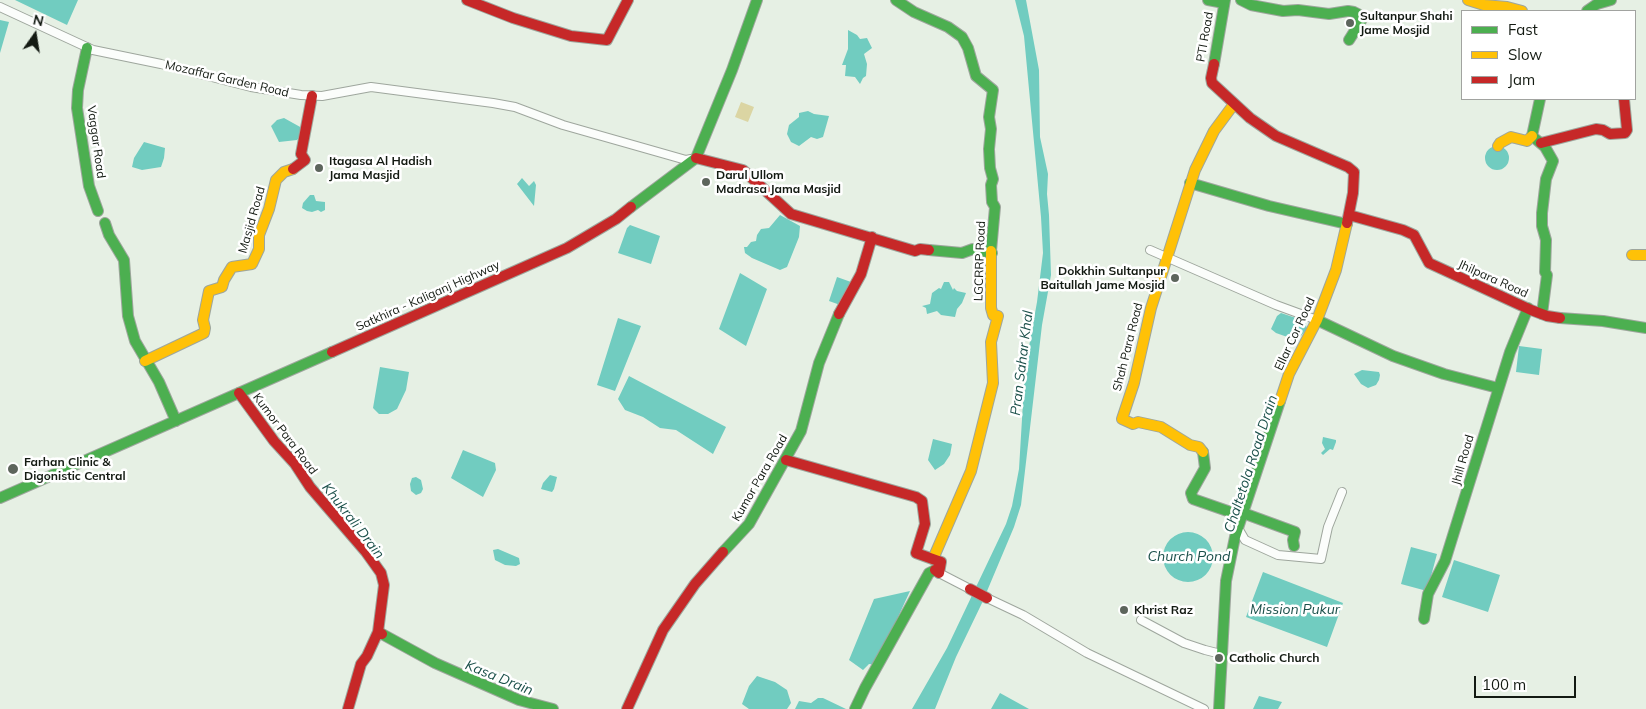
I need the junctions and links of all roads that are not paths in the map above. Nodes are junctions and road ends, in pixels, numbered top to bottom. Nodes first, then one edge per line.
1 (467, 0) edge
2 (628, 0) edge
3 (757, 0) edge
4 (896, 0) edge
5 (1208, 0) edge
6 (1241, 0) edge
7 (1468, 0) edge
8 (1611, 0) edge
9 (1224, 2) edge
10 (0, 7) edge
11 (1518, 10) edge
12 (1588, 10) edge
13 (1349, 40) dead end
14 (87, 48) junction
15 (312, 96) junction
16 (1540, 100) edge
17 (1624, 100) edge
18 (1234, 104) junction
19 (1250, 118) joint
20 (1532, 136) junction
21 (1541, 143) junction
22 (1498, 146) dead end
23 (696, 158) junction
24 (1555, 161) dead end
25 (1190, 184) junction
26 (98, 211) joint
27 (1545, 214) dead end
28 (1348, 220) junction
29 (105, 223) joint
30 (872, 237) junction
31 (1150, 250) dead end
32 (992, 253) junction
33 (1632, 255) dead end
34 (1646, 255) edge
35 (1168, 258) junction
36 (1528, 308) junction
37 (1542, 314) junction
38 (1317, 320) junction
39 (1646, 328) edge
40 (146, 361) junction
41 (1498, 388) junction
42 (239, 393) junction
43 (176, 421) junction
44 (786, 460) junction
45 (1342, 492) dead end
46 (0, 498) edge
47 (1242, 515) junction
48 (1238, 528) junction
49 (1294, 546) dead end
50 (934, 559) junction
51 (939, 573) junction
52 (970, 589) joint
53 (987, 598) joint
54 (1424, 619) dead end
55 (1141, 620) dead end
56 (378, 632) junction
57 (1221, 654) junction
58 (348, 709) edge
59 (553, 709) edge
60 (627, 709) edge
61 (855, 709) edge
62 (1204, 709) edge
63 (1219, 709) edge

1 - 2 main road
3 - 23 main road
4 - 32 main road, LGCRRP Road
5 - 9 main road, PTI Road
6 - 13 main road
7 - 11 main road
8 - 12 main road
9 - 18 main road, PTI Road
10 - 14 street, Mozaffar Garden Road
14 - 15 street, Mozaffar Garden Road
14 - 26 main road, Vaggar Road
15 - 23 street, Mozaffar Garden Road
15 - 40 main road, Masjid Road
16 - 20 main road
17 - 21 main road
18 - 19 main road, PTI Road
18 - 25 main road, Shah Para Road
19 - 28 main road, Ellar Cor Road
20 - 21 main road
20 - 22 main road
21 - 37 main road
23 - 30 main road
23 - 42 main road, Satkhira - Kaliganj Highway
24 - 27 main road
25 - 28 main road, Jhilpara Road
25 - 35 main road, Shah Para Road
26 - 29 street, Vaggar Road
28 - 36 main road, Jhilpara Road
28 - 38 main road, Ellar Cor Road
29 - 40 main road, Vaggar Road
30 - 32 main road
30 - 44 main road, Kumor Para Road
31 - 35 street
32 - 50 main road, LGCRRP Road
33 - 34 main road
35 - 38 street
35 - 47 main road, Shah Para Road
36 - 37 main road, Jhilpara Road
36 - 41 main road, Jhill Road
37 - 39 main road, Jhilpara Road
38 - 41 main road
38 - 47 main road, Ellar Cor Road
40 - 43 main road, Vaggar Road
41 - 54 main road, Jhill Road
42 - 43 main road, Satkhira - Kaliganj Highway
42 - 56 main road, Kumor Para Road
43 - 46 main road, Satkhira - Kaliganj Highway
44 - 50 main road
44 - 60 main road, Kumor Para Road
45 - 48 street
47 - 48 main road, Ellar Cor Road
47 - 49 main road
48 - 57 main road, Ellar Cor Road
50 - 51 main road
51 - 52 street
51 - 61 main road
52 - 53 main road
53 - 62 street
55 - 57 street
56 - 58 main road, Kumor Para Road
56 - 59 main road
57 - 63 main road, Ellar Cor Road

